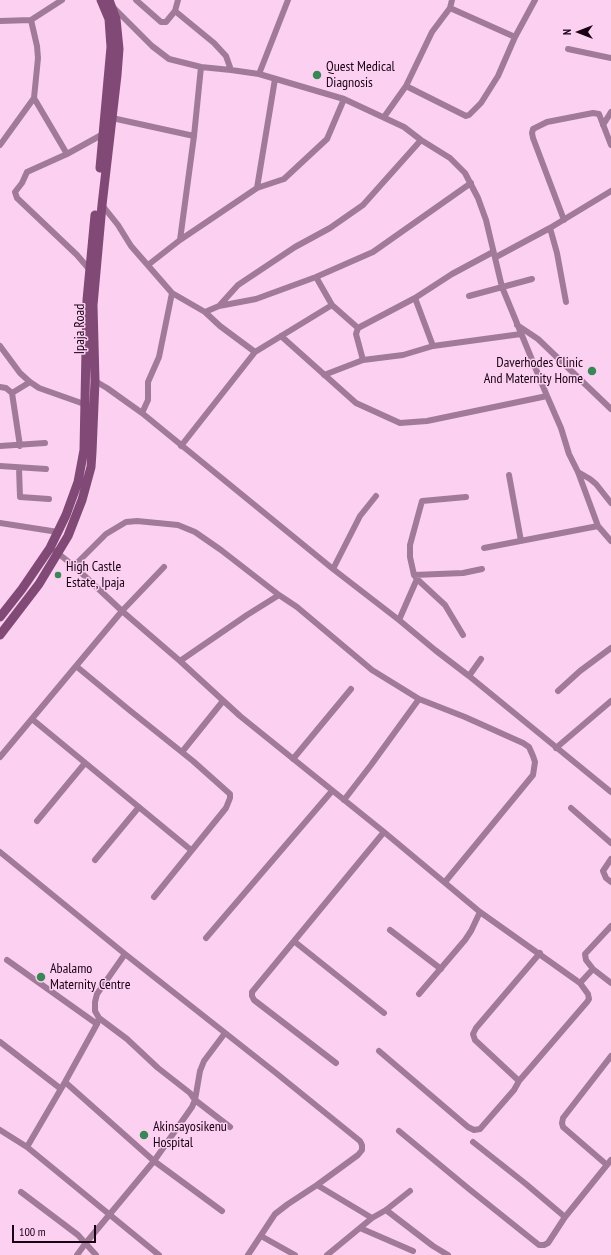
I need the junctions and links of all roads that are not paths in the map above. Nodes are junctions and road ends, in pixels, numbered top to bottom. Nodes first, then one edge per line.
1 (62, 0) edge
2 (101, 0) edge
3 (136, 0) edge
4 (178, 0) edge
5 (288, 0) edge
6 (452, 0) edge
7 (534, 0) edge
8 (111, 3) edge
9 (450, 8) junction
10 (175, 11) junction
11 (31, 20) junction
12 (0, 21) edge
13 (515, 37) junction
14 (568, 49) dead end
15 (611, 58) edge
16 (201, 67) junction
17 (231, 70) junction
18 (259, 74) junction
19 (275, 79) junction
20 (406, 86) junction
21 (34, 98) junction
22 (344, 100) junction
23 (611, 112) edge
24 (384, 117) junction
25 (112, 118) junction
26 (603, 125) junction
27 (106, 132) junction
28 (194, 136) junction
29 (421, 140) junction
30 (0, 145) edge
31 (611, 145) edge
32 (67, 154) junction
33 (471, 183) junction
34 (257, 188) junction
35 (611, 191) edge
36 (102, 205) junction
37 (564, 220) junction
38 (550, 228) junction
39 (180, 240) junction
40 (494, 255) junction
41 (148, 265) junction
42 (89, 269) junction
43 (316, 276) junction
44 (532, 279) dead end
45 (502, 287) junction
46 (172, 293) junction
47 (468, 296) dead end
48 (415, 298) junction
49 (566, 302) dead end
50 (332, 305) junction
51 (219, 306) junction
52 (205, 312) junction
53 (517, 324) junction
54 (358, 328) junction
55 (521, 334) junction
56 (281, 336) junction
57 (0, 346) edge
58 (433, 346) junction
59 (254, 352) junction
60 (364, 360) junction
61 (324, 374) junction
62 (94, 381) junction
63 (30, 382) junction
64 (0, 387) edge
65 (12, 393) junction
66 (547, 396) junction
67 (90, 406) junction
68 (611, 409) edge
69 (142, 413) junction
70 (45, 443) dead end
71 (0, 446) edge
72 (20, 446) junction
73 (181, 446) junction
74 (0, 466) edge
75 (19, 468) junction
76 (46, 468) dead end
77 (578, 472) junction
78 (509, 475) dead end
79 (376, 496) dead end
80 (466, 497) dead end
81 (49, 499) dead end
82 (611, 503) edge
83 (0, 523) edge
84 (598, 526) junction
85 (58, 532) junction
86 (521, 541) junction
87 (611, 541) edge
88 (484, 548) dead end
89 (54, 551) junction
90 (74, 566) junction
91 (164, 567) dead end
92 (333, 569) junction
93 (482, 569) dead end
94 (416, 577) junction
95 (279, 595) junction
96 (122, 611) junction
97 (0, 617) edge
98 (399, 620) junction
99 (0, 635) edge
100 (463, 635) dead end
101 (611, 648) edge
102 (481, 659) dead end
103 (180, 661) junction
104 (76, 666) junction
105 (469, 676) junction
106 (351, 689) dead end
107 (558, 691) dead end
108 (419, 699) junction
109 (611, 700) edge
110 (223, 701) junction
111 (32, 719) junction
112 (556, 748) junction
113 (182, 752) junction
114 (0, 757) edge
115 (293, 759) junction
116 (85, 763) junction
117 (332, 791) junction
118 (611, 792) edge
119 (344, 800) junction
120 (139, 807) junction
121 (571, 808) dead end
122 (37, 821) dead end
123 (384, 832) junction
124 (611, 843) edge
125 (191, 850) junction
126 (0, 853) edge
127 (611, 859) edge
128 (95, 860) dead end
129 (445, 882) junction
130 (611, 882) edge
131 (154, 897) dead end
132 (480, 912) junction
133 (611, 926) edge
134 (390, 930) dead end
135 (206, 938) dead end
136 (295, 942) junction
137 (540, 953) junction
138 (125, 954) junction
139 (7, 960) dead end
140 (441, 969) junction
141 (593, 969) junction
142 (580, 982) junction
143 (611, 983) edge
144 (419, 994) dead end
145 (384, 1013) dead end
146 (98, 1021) junction
147 (225, 1033) junction
148 (0, 1042) edge
149 (379, 1051) dead end
150 (611, 1056) edge
151 (336, 1063) dead end
152 (519, 1081) junction
153 (65, 1082) junction
154 (61, 1089) junction
155 (195, 1100) junction
156 (230, 1127) dead end
157 (0, 1130) edge
158 (399, 1131) dead end
159 (473, 1142) dead end
160 (27, 1147) junction
161 (154, 1161) junction
162 (609, 1162) edge
163 (317, 1185) junction
164 (410, 1191) dead end
165 (21, 1192) dead end
166 (386, 1210) junction
167 (222, 1212) dead end
168 (110, 1215) junction
169 (372, 1218) junction
170 (565, 1218) junction
171 (360, 1228) junction
172 (261, 1236) junction
173 (85, 1244) junction
174 (413, 1252) dead end
175 (77, 1255) edge
176 (96, 1255) edge
177 (159, 1255) edge
178 (248, 1255) edge
179 (295, 1255) edge
180 (326, 1255) edge
181 (448, 1255) edge

1 - 11 street
2 - 27 main road, Ipaja Road
3 - 10 street
4 - 10 street
5 - 18 street
6 - 9 street
7 - 13 street
8 - 16 street
8 - 25 main road, Ipaja Road
9 - 13 street
9 - 20 street
10 - 17 street
11 - 12 street
11 - 21 street
13 - 20 street
14 - 15 street
16 - 17 street
16 - 28 street
17 - 18 street
18 - 19 street
19 - 22 street
19 - 34 street
20 - 24 street
21 - 30 street
21 - 32 street
22 - 24 street
22 - 34 street
23 - 26 street
24 - 29 street
25 - 27 main road, Ipaja Road
25 - 28 street
26 - 31 street
26 - 37 street
27 - 32 street
27 - 36 main road, Ipaja Road
27 - 42 main road, Ipaja Road
28 - 39 street
29 - 33 street
29 - 51 street
32 - 42 street
33 - 40 street
33 - 43 street
34 - 39 street
35 - 37 street
36 - 41 street
36 - 62 main road, Ipaja Road
37 - 38 street
38 - 40 street
38 - 49 street
39 - 41 street
40 - 45 street
40 - 48 street
41 - 46 street
42 - 67 main road, Ipaja Road
43 - 50 street
43 - 51 street
44 - 45 street
45 - 47 street
45 - 53 street
46 - 52 street
46 - 69 street
48 - 54 street
48 - 58 street
50 - 54 street
50 - 56 street
51 - 52 street
52 - 59 street
53 - 55 street
53 - 68 street
54 - 60 street
55 - 58 street
55 - 66 street
56 - 59 street
56 - 61 street
57 - 63 street
58 - 60 street
59 - 73 street
60 - 61 street
61 - 66 street
62 - 67 main road, Ipaja Road
62 - 69 street
63 - 65 street
63 - 67 street
64 - 65 street
65 - 72 street
66 - 77 street
67 - 85 main road, Ipaja Road
67 - 89 main road, Ipaja Road
69 - 73 street
70 - 72 street
71 - 72 street
73 - 92 street
74 - 75 street
75 - 76 street
75 - 81 street
77 - 82 street
77 - 84 street
78 - 86 street
79 - 92 street
80 - 94 street
83 - 85 street
84 - 86 street
84 - 87 street
85 - 89 main road, Ipaja Road
86 - 88 street
89 - 90 street
89 - 97 main road, Ipaja Road
89 - 99 main road, Ipaja Road
90 - 95 street
90 - 96 street
91 - 96 street
92 - 98 street
93 - 94 street
94 - 98 street
94 - 100 street
95 - 103 street
95 - 108 street
96 - 103 street
96 - 104 street
98 - 105 street
101 - 107 street
102 - 105 street
103 - 110 street
104 - 111 street
104 - 113 street
105 - 112 street
106 - 115 street
108 - 119 street
108 - 129 street
109 - 112 street
110 - 113 street
110 - 115 street
111 - 114 street
111 - 116 street
112 - 118 street
113 - 125 street
115 - 117 street
116 - 120 street
116 - 122 street
117 - 119 street
117 - 135 street
119 - 123 street
120 - 125 street
120 - 128 street
121 - 124 street
123 - 129 street
123 - 136 street
125 - 131 street
126 - 138 street
127 - 130 street
129 - 132 street
132 - 137 street
132 - 140 street
133 - 141 street
134 - 140 street
136 - 145 street
136 - 151 street
137 - 142 street
137 - 152 street
138 - 146 street
138 - 147 street
139 - 146 street
140 - 144 street
141 - 142 street
141 - 143 street
142 - 152 street
146 - 153 street
146 - 155 street
147 - 155 street
147 - 163 street
148 - 154 street
149 - 152 street
150 - 162 street
153 - 154 street
153 - 161 street
154 - 160 street
155 - 156 street
155 - 161 street
157 - 160 street
158 - 170 street
159 - 170 street
160 - 168 street
161 - 167 street
161 - 168 street
162 - 170 street
163 - 169 street
163 - 172 street
164 - 166 street
165 - 173 street
166 - 169 street
166 - 181 street
168 - 173 street
168 - 177 street
169 - 171 street
171 - 174 street
171 - 180 street
172 - 178 street
172 - 179 street
173 - 175 street
173 - 176 street

